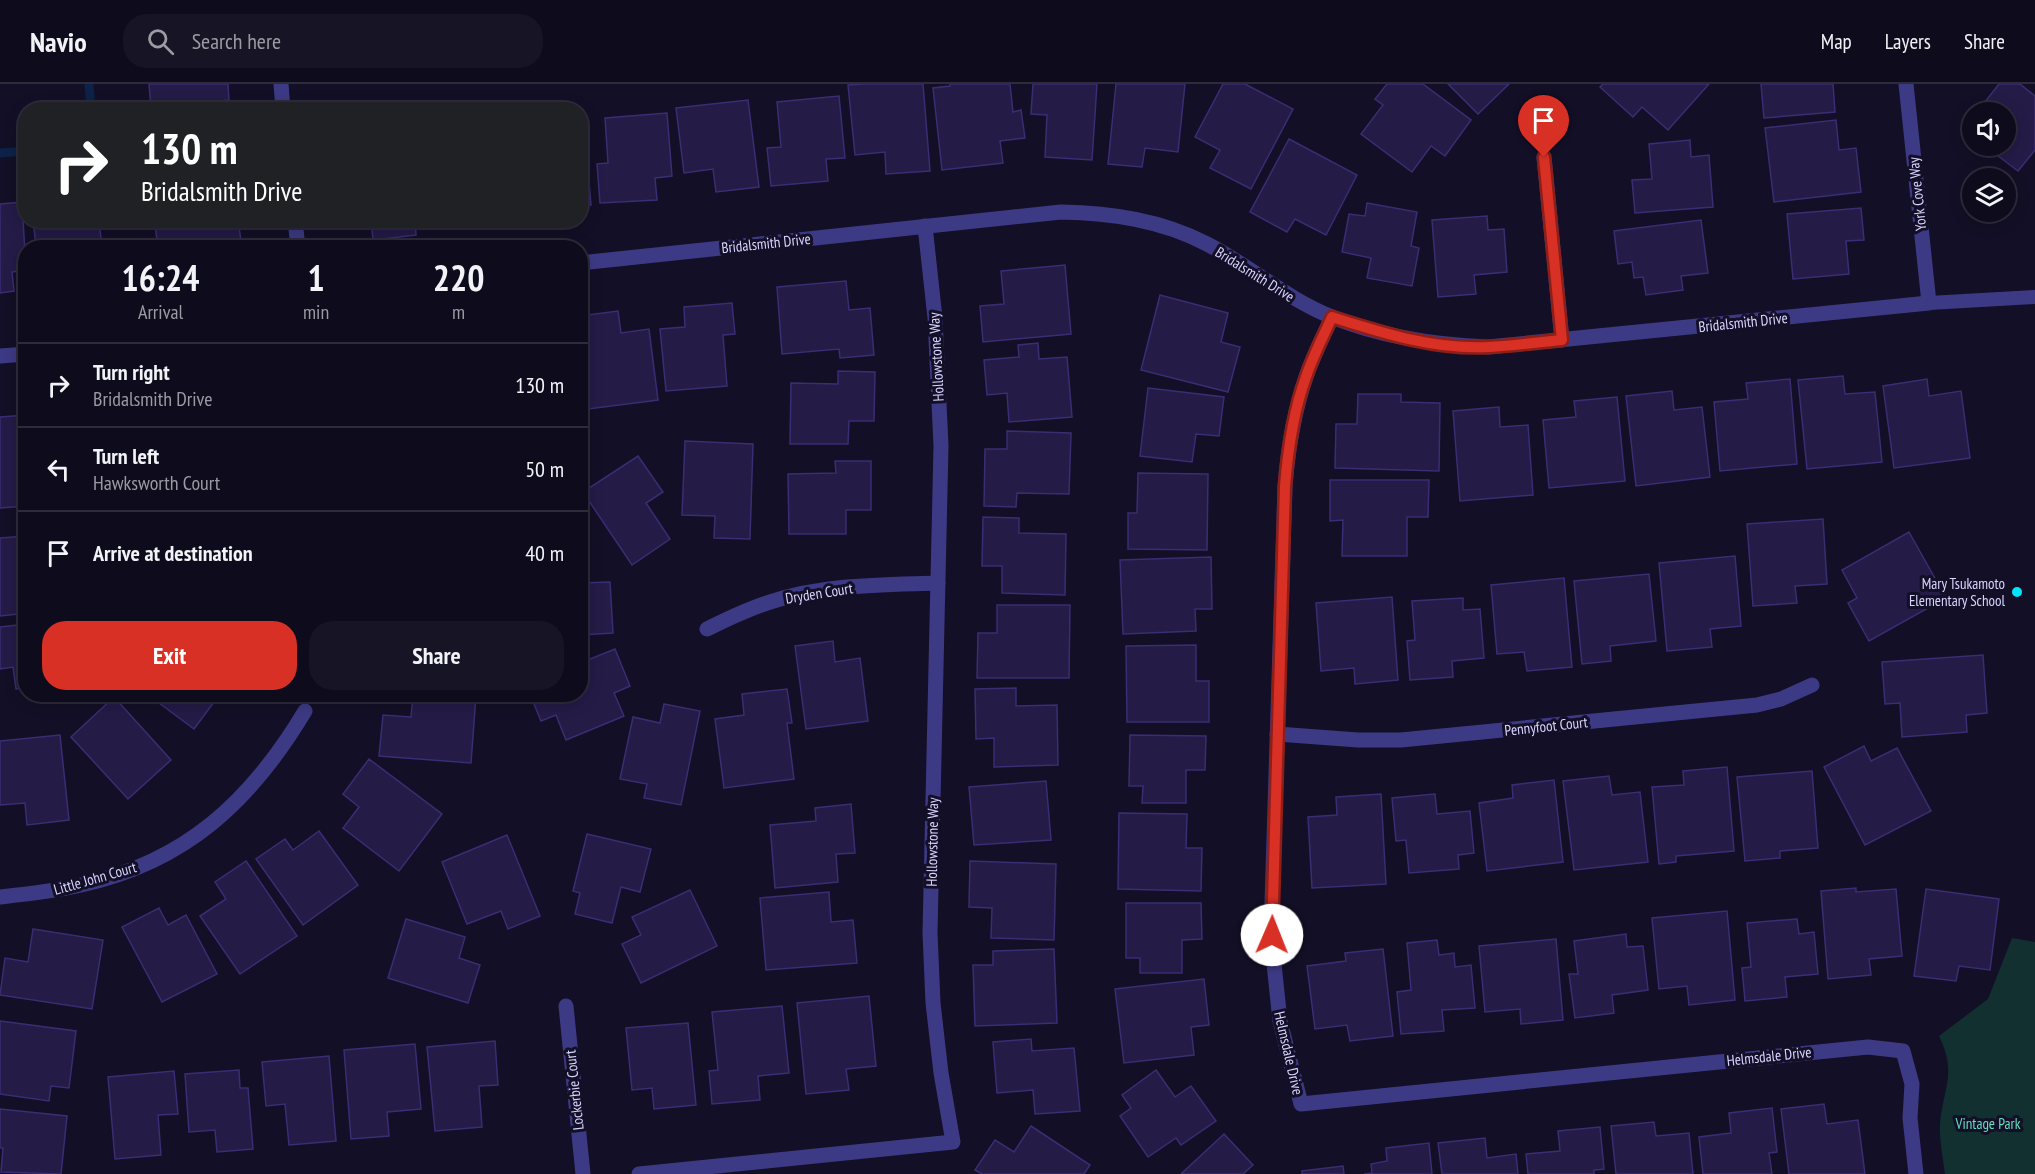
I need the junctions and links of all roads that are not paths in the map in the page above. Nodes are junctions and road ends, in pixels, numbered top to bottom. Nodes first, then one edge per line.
1 (281, 84) edge
2 (1906, 84) edge
3 (282, 102) edge
4 (1544, 157) dead end
5 (925, 225) junction
6 (588, 262) edge
7 (2035, 297) edge
8 (1929, 303) junction
9 (1332, 317) junction
10 (1562, 340) junction
11 (18, 355) edge
12 (0, 356) edge
13 (938, 583) junction
14 (707, 629) dead end
15 (1812, 685) dead end
16 (305, 711) dead end
17 (1277, 734) junction
18 (0, 897) edge
19 (566, 1006) dead end
20 (583, 1174) edge
21 (639, 1174) edge
22 (1916, 1174) edge

1 - 3 street
2 - 8 street, York Cove Way
4 - 10 street
5 - 6 street, Bridalsmith Drive
5 - 9 street, Bridalsmith Drive
5 - 13 street, Hollowstone Way
7 - 8 lane
8 - 10 street, Bridalsmith Drive
9 - 10 street, Bridalsmith Drive
9 - 17 street, Helmsdale Drive
11 - 12 street
13 - 14 street, Dryden Court
13 - 21 street, Hollowstone Way
15 - 17 street, Pennyfoot Court
16 - 18 street, Little John Court
17 - 22 street, Helmsdale Drive
19 - 20 street, Lockerbie Court

